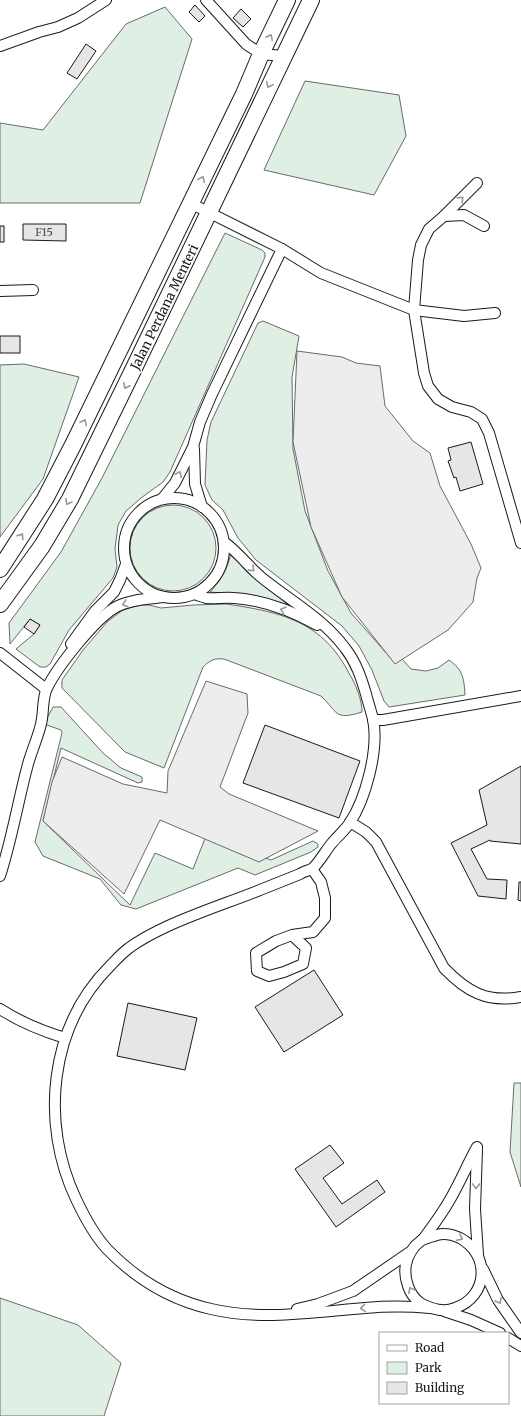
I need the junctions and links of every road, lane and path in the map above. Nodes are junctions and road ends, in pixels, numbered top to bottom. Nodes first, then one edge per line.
1 (106, 0) edge
2 (206, 0) edge
3 (287, 0) edge
4 (311, 0) edge
5 (0, 46) edge
6 (261, 54) junction
7 (283, 56) junction
8 (477, 183) dead end
9 (190, 203) junction
10 (209, 212) junction
11 (444, 216) junction
12 (484, 226) dead end
13 (282, 249) junction
14 (33, 290) dead end
15 (0, 291) edge
16 (414, 310) junction
17 (495, 313) dead end
18 (125, 338) junction
19 (193, 447) junction
20 (162, 499) junction
21 (202, 506) junction
22 (224, 542) junction
23 (521, 543) edge
24 (126, 564) junction
25 (0, 568) edge
26 (194, 594) junction
27 (163, 597) junction
28 (0, 604) edge
29 (331, 632) junction
30 (0, 653) edge
31 (57, 673) junction
32 (46, 689) junction
33 (521, 696) edge
34 (373, 720) junction
35 (350, 822) junction
36 (312, 869) junction
37 (0, 876) edge
38 (292, 935) junction
39 (521, 997) edge
40 (0, 1009) edge
41 (65, 1038) junction
42 (422, 1240) junction
43 (410, 1252) junction
44 (478, 1255) junction
45 (482, 1267) junction
46 (430, 1308) junction
47 (442, 1311) junction
48 (273, 1315) junction
49 (498, 1332) edge
50 (521, 1332) edge
51 (509, 1339) edge
52 (521, 1346) edge

1 - 5 street
2 - 6 street
6 -> 3 main road, Jalan Perdana Menteri
4 - 7 main road, Jalan Perdana Menteri
6 - 7 street
9 -> 6 main road, Jalan Perdana Menteri
7 -> 10 main road, Jalan Perdana Menteri
11 -> 8 street
9 - 10 street
9 - 18 main road, Jalan Perdana Menteri
10 - 13 street
10 - 18 main road
10 -> 28 main road, Jalan Perdana Menteri
11 - 12 street
11 - 16 street
13 - 16 street
13 - 19 street
14 - 15 street
16 - 17 street
16 - 23 street
25 -> 18 main road, Jalan Perdana Menteri
20 -> 19 street
19 - 21 street
20 - 21 street
20 - 24 street
21 - 22 street
22 - 26 street
22 -> 29 street
24 - 27 street
24 - 31 street
26 - 27 street
29 -> 26 street
27 -> 31 street
29 - 34 street
30 - 32 street
31 - 32 street
32 - 37 street
33 - 34 street
34 - 35 street
35 - 36 street
35 - 39 street
36 - 38 street
36 - 41 street
38 - 38 street
40 - 41 street
41 - 48 street
42 - 43 street
42 -> 44 street
42 -> 44 street
46 -> 43 street
43 - 48 street
44 - 45 street
45 - 47 street
45 -> 50 street
46 - 47 street
46 -> 48 street
47 - 49 street
51 - 52 street

